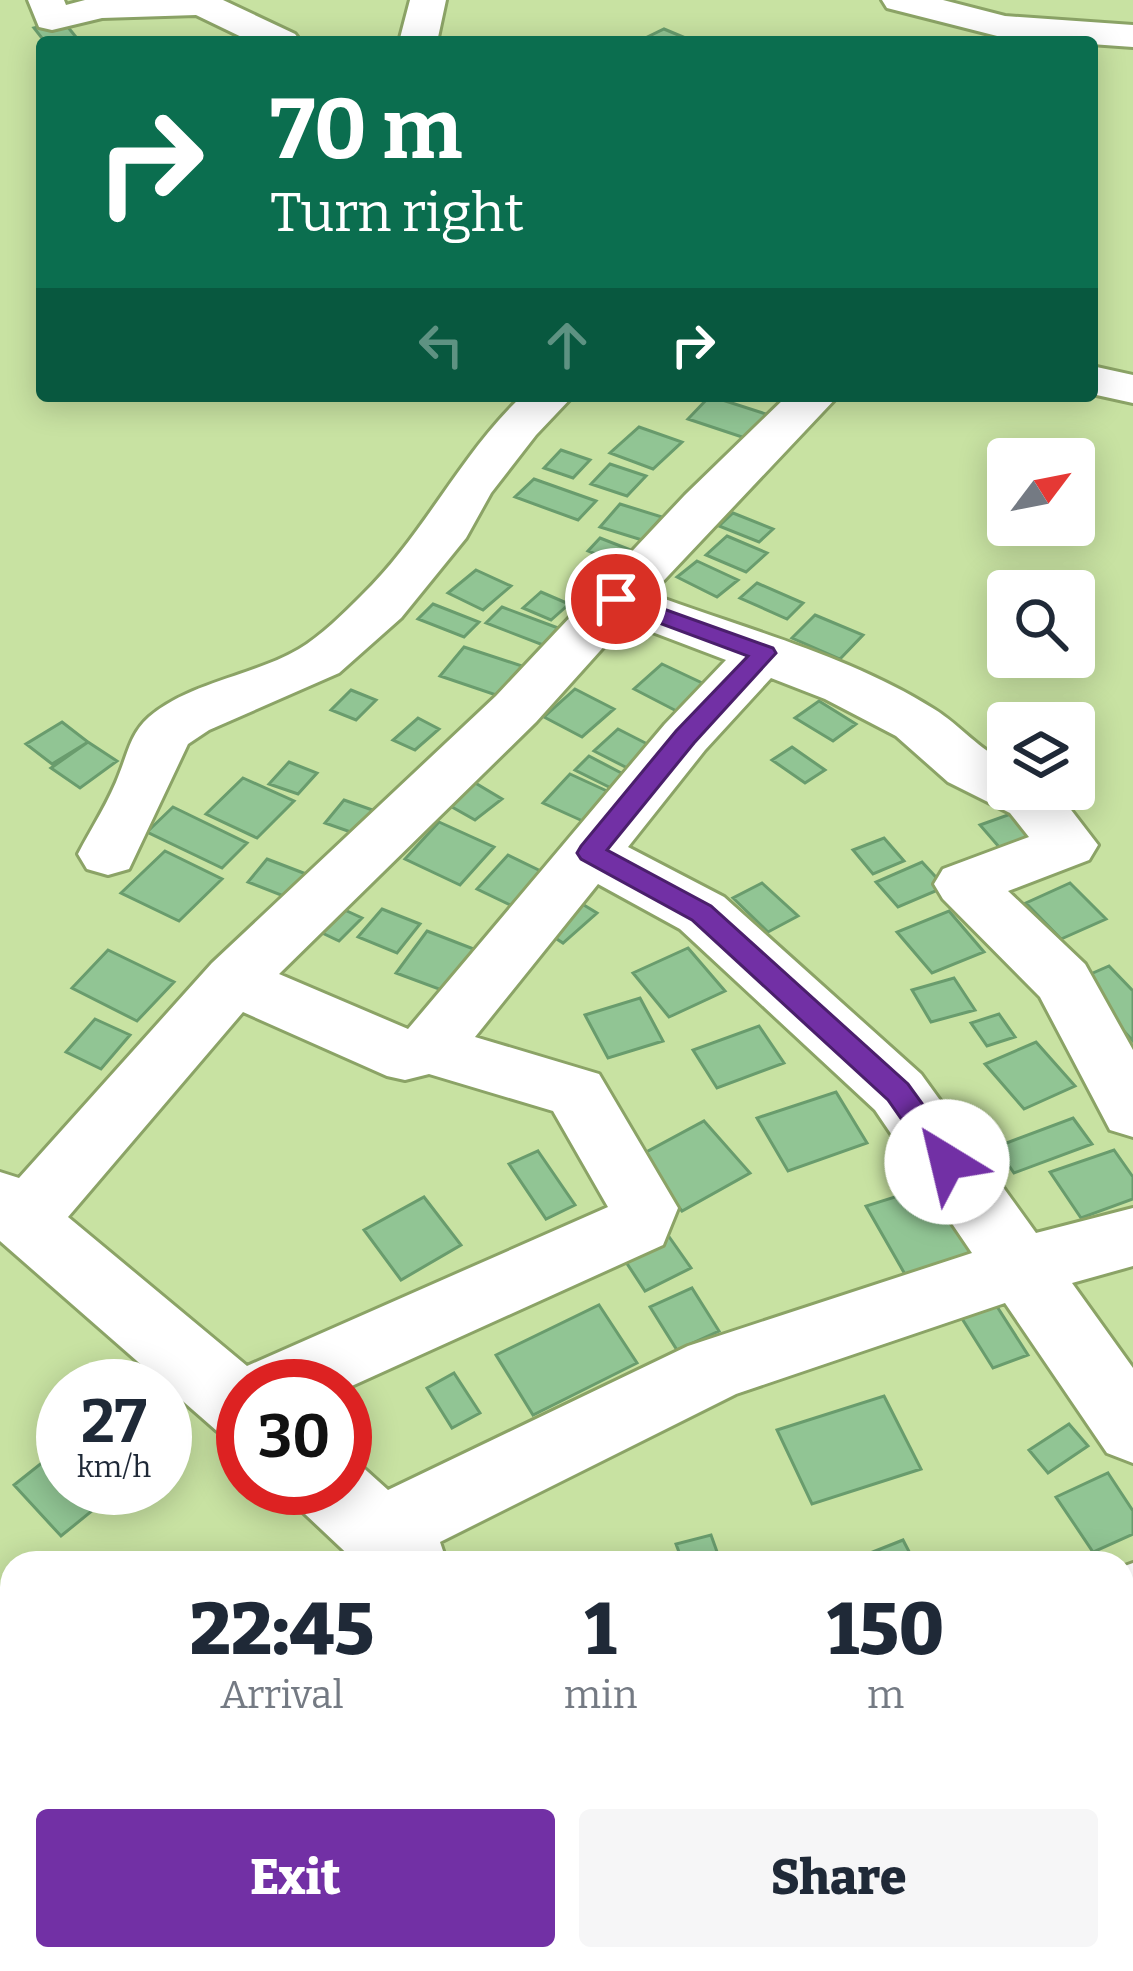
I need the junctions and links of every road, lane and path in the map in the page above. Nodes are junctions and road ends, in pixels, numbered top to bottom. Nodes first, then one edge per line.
1 (428, 0) edge
2 (900, 0) edge
3 (38, 16) edge
4 (269, 36) edge
5 (419, 36) edge
6 (1133, 36) edge
7 (1098, 381) edge
8 (1133, 389) edge
9 (544, 402) edge
10 (808, 402) edge
11 (616, 599) junction
12 (764, 653) junction
13 (987, 777) edge
14 (1040, 810) edge
15 (590, 853) junction
16 (108, 854) dead end
17 (234, 980) junction
18 (428, 1049) junction
19 (1133, 1112) edge
20 (12, 1210) edge
21 (1133, 1238) edge
22 (1022, 1267) junction
23 (338, 1359) edge
24 (216, 1373) edge
25 (1133, 1429) edge
26 (374, 1528) edge

1 - 5 street
2 - 6 street
3 - 4 street
7 - 8 street
9 - 16 street
10 - 11 street
11 - 12 street
11 - 17 street
12 - 13 street
12 - 15 street
14 - 19 street
15 - 18 street
15 - 22 street
17 - 18 street
17 - 20 street
18 - 23 street
20 - 24 street
21 - 22 street
22 - 25 street
22 - 26 street

